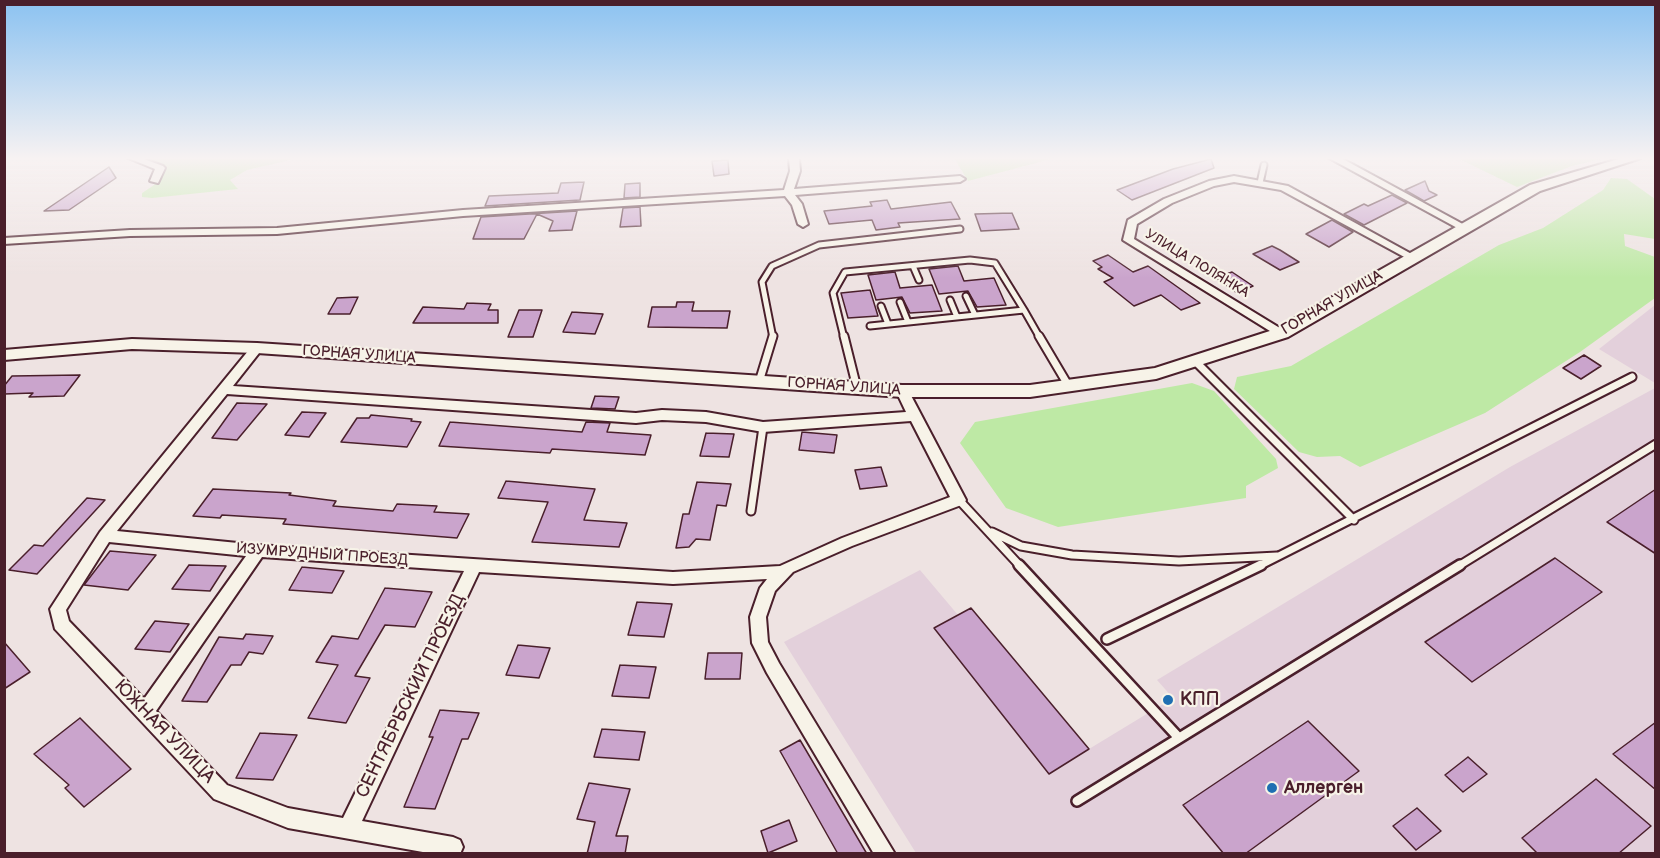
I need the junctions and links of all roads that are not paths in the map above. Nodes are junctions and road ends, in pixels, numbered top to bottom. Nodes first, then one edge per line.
1 (706, 198) edge
2 (792, 198) edge
3 (1175, 198) edge
4 (1302, 198) edge
5 (1409, 198) edge
6 (1519, 198) edge
7 (803, 224) dead end
8 (1465, 228) junction
9 (960, 229) dead end
10 (4, 241) edge
11 (1412, 258) junction
12 (913, 266) junction
13 (919, 280) dead end
14 (966, 296) dead end
15 (950, 300) dead end
16 (900, 302) dead end
17 (881, 306) dead end
18 (1024, 310) junction
19 (975, 315) junction
20 (957, 317) junction
21 (908, 322) junction
22 (888, 324) junction
23 (870, 326) dead end
24 (1282, 333) junction
25 (257, 348) junction
26 (4, 355) edge
27 (1195, 361) junction
28 (1632, 377) dead end
29 (759, 382) junction
30 (1068, 386) junction
31 (857, 388) junction
32 (225, 390) junction
33 (902, 391) junction
34 (913, 416) junction
35 (763, 427) junction
36 (1656, 444) edge
37 (959, 500) junction
38 (751, 511) dead end
39 (1354, 520) junction
40 (987, 530) junction
41 (105, 536) junction
42 (258, 551) junction
43 (1282, 556) junction
44 (474, 566) junction
45 (782, 572) junction
46 (1107, 639) dead end
47 (145, 712) junction
48 (1179, 738) junction
49 (1077, 801) dead end
50 (348, 827) junction
51 (453, 847) dead end
52 (885, 854) edge

1 - 10 street
2 - 7 street
3 - 24 street, УЛИЦА ПОЛЯНКА
4 - 11 street, УЛИЦА ПОЛЯНКА
5 - 8 street
6 - 8 street, ГОРНАЯ УЛИЦА
8 - 11 street, ГОРНАЯ УЛИЦА
9 - 29 lane
11 - 24 street, ГОРНАЯ УЛИЦА
12 - 13 lane
12 - 18 lane
12 - 31 lane
14 - 19 lane
15 - 20 lane
16 - 21 lane
17 - 22 lane
18 - 19 lane
18 - 30 lane
19 - 20 lane
20 - 21 lane
21 - 22 lane
22 - 23 lane
24 - 27 street, ГОРНАЯ УЛИЦА
25 - 26 street, ГОРНАЯ УЛИЦА
25 - 29 street, ГОРНАЯ УЛИЦА
25 - 32 street
27 - 30 street, ГОРНАЯ УЛИЦА
27 - 39 lane
28 - 39 lane
29 - 31 street, ГОРНАЯ УЛИЦА
30 - 33 street, ГОРНАЯ УЛИЦА
31 - 33 street, ГОРНАЯ УЛИЦА
32 - 35 street, ГОРНАЯ УЛИЦА
32 - 41 street
33 - 34 street
34 - 35 street, ГОРНАЯ УЛИЦА
34 - 37 street
35 - 38 lane
36 - 48 lane
37 - 40 lane
37 - 45 street
39 - 43 lane
40 - 43 lane
40 - 48 lane
41 - 42 street, ИЗУМРУДНЫЙ ПРОЕЗД
41 - 47 street, ЮЖНАЯ УЛИЦА
42 - 44 street, ИЗУМРУДНЫЙ ПРОЕЗД
42 - 47 street
43 - 46 lane
44 - 45 street, ИЗУМРУДНЫЙ ПРОЕЗД
44 - 50 street, СЕНТЯБРЬСКИЙ ПРОЕЗД
45 - 52 street
47 - 50 street, ЮЖНАЯ УЛИЦА
48 - 49 lane
50 - 51 street, ЮЖНАЯ УЛИЦА

